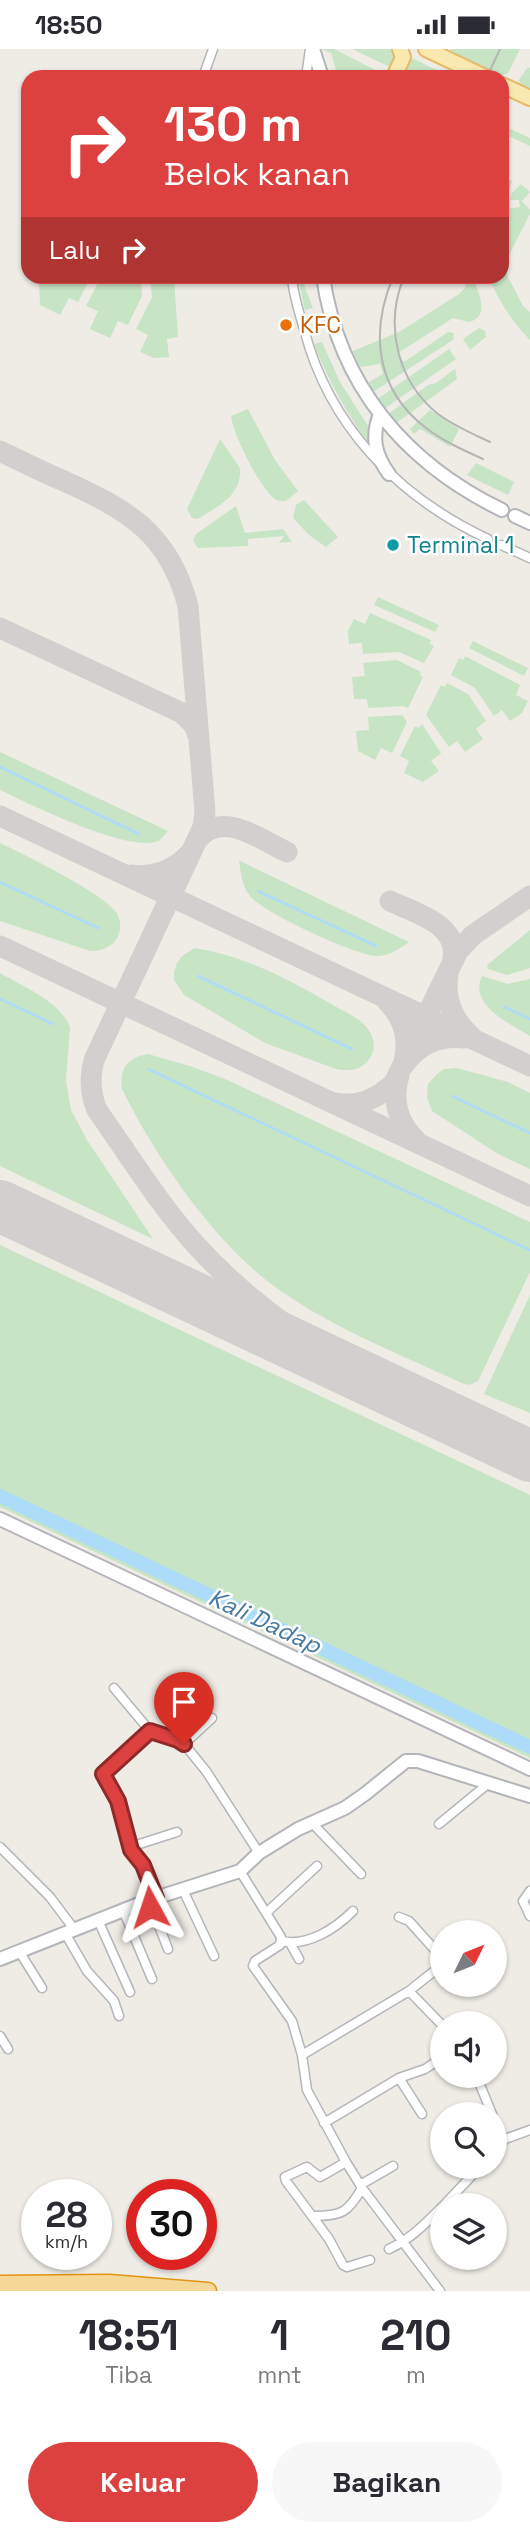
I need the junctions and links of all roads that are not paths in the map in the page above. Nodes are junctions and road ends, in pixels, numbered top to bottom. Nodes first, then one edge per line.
1 (213, 49) edge
2 (312, 49) edge
3 (426, 49) edge
4 (206, 70) edge
5 (308, 70) edge
6 (320, 70) edge
7 (470, 70) edge
8 (509, 88) edge
9 (530, 98) edge
10 (294, 284) edge
11 (324, 284) edge
12 (380, 414) junction
13 (389, 474) junction
14 (502, 510) dead end
15 (515, 516) dead end
16 (530, 523) edge
17 (488, 539) dead end
18 (502, 545) dead end
19 (530, 558) edge
20 (0, 1519) edge
21 (114, 1688) dead end
22 (212, 1718) dead end
23 (150, 1731) junction
24 (184, 1744) junction
25 (530, 1769) edge
26 (489, 1783) junction
27 (530, 1796) edge
28 (312, 1823) junction
29 (439, 1824) dead end
30 (177, 1832) dead end
31 (0, 1847) edge
32 (130, 1847) junction
33 (259, 1853) junction
34 (317, 1866) dead end
35 (240, 1871) junction
36 (361, 1874) dead end
37 (183, 1890) junction
38 (530, 1891) edge
39 (152, 1899) junction
40 (123, 1910) junction
41 (354, 1911) dead end
42 (265, 1913) junction
43 (530, 1916) edge
44 (399, 1917) dead end
45 (98, 1920) junction
46 (69, 1931) junction
47 (286, 1942) junction
48 (430, 1946) edge
49 (168, 1949) dead end
50 (19, 1951) junction
51 (214, 1956) dead end
52 (0, 1959) edge
53 (299, 1959) dead end
54 (430, 1972) edge
55 (152, 1979) dead end
56 (42, 1988) dead end
57 (409, 1991) junction
58 (130, 1992) dead end
59 (430, 2013) edge
60 (118, 2016) dead end
61 (0, 2036) edge
62 (8, 2049) dead end
63 (302, 2055) junction
64 (430, 2066) edge
65 (399, 2078) junction
66 (422, 2114) dead end
67 (324, 2123) junction
68 (530, 2130) edge
69 (507, 2141) edge
70 (346, 2162) junction
71 (393, 2166) dead end
72 (468, 2179) edge
73 (361, 2187) junction
74 (455, 2193) edge
75 (313, 2216) junction
76 (430, 2219) edge
77 (403, 2243) junction
78 (389, 2249) dead end
79 (370, 2260) dead end
80 (0, 2284) edge
81 (208, 2291) edge
82 (440, 2291) edge

1 - 4 street
2 - 5 street
2 - 6 street
3 - 7 main road
8 - 9 main road
10 - 13 street
11 - 12 street
12 - 13 street
12 - 14 street
13 - 17 street
15 - 16 street
18 - 19 street
20 - 25 street
21 - 23 street
22 - 24 street
23 - 24 street
23 - 32 street
24 - 33 street
26 - 27 street
26 - 28 street
26 - 29 street
28 - 33 street
28 - 36 street
30 - 32 street
31 - 46 street
32 - 39 street
33 - 35 street
34 - 42 street
35 - 37 street
35 - 42 street
37 - 39 street
37 - 51 street
38 - 43 street
39 - 40 street
39 - 49 street
40 - 45 street
40 - 55 street
41 - 47 street
42 - 47 street
44 - 48 street
45 - 46 street
45 - 58 street
46 - 50 street
46 - 60 street
47 - 53 street
47 - 63 street
50 - 52 street
50 - 56 street
54 - 57 street
57 - 59 street
57 - 63 street
61 - 62 street
63 - 67 street
64 - 65 street
65 - 66 street
65 - 67 street
67 - 70 street
68 - 69 street
70 - 73 street
70 - 75 street
71 - 73 street
72 - 74 street
73 - 75 street
73 - 77 street
75 - 79 street
76 - 77 street
77 - 78 street
77 - 82 street
80 - 81 highway

